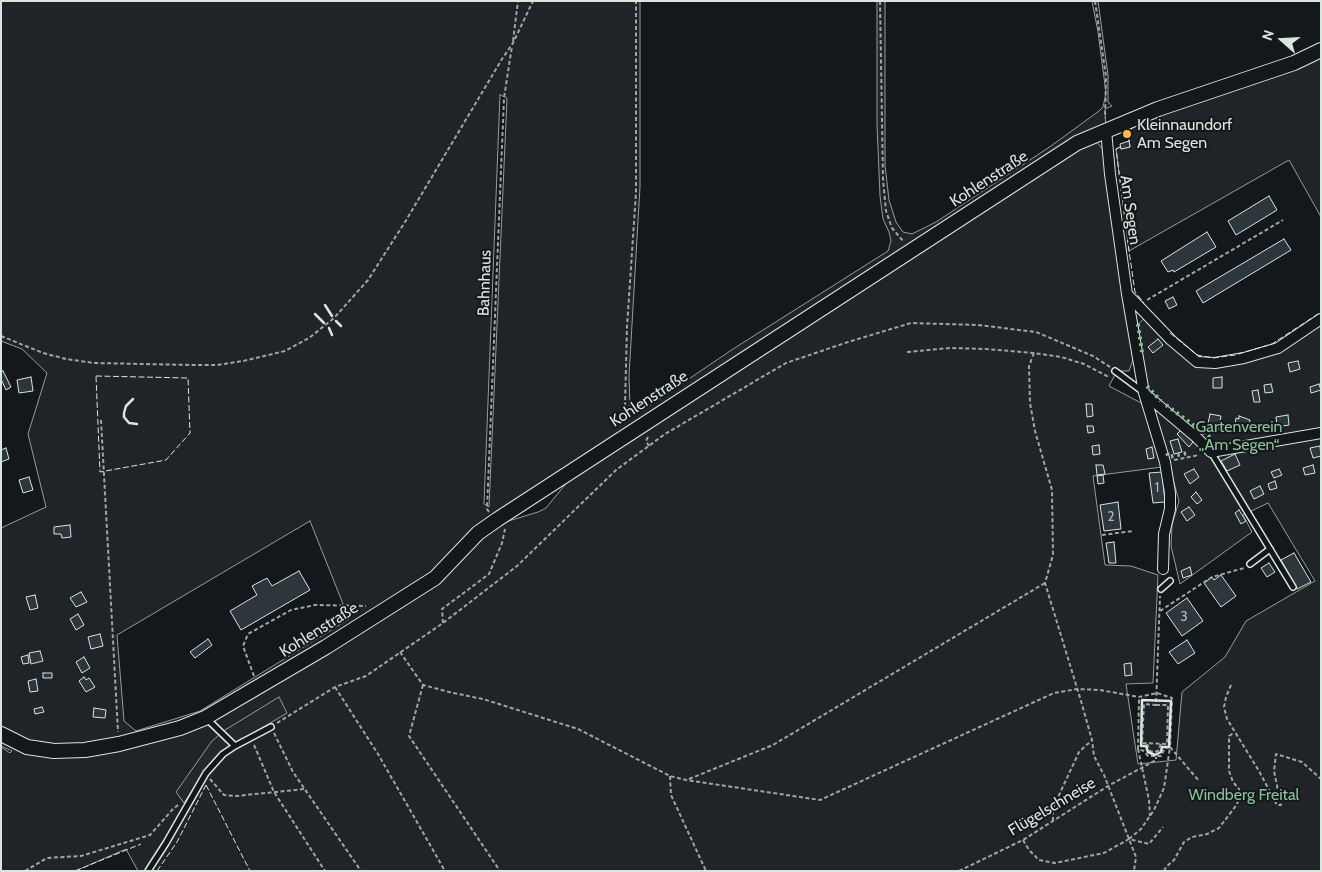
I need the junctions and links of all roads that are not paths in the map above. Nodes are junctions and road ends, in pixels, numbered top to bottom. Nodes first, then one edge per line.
1 (1321, 50) edge
2 (1106, 130) junction
3 (1127, 294) junction
4 (1321, 319) edge
5 (1115, 370) road end
6 (1144, 393) junction
7 (1321, 433) edge
8 (1211, 452) junction
9 (1270, 549) junction
10 (1250, 564) road end
11 (1163, 569) dead end
12 (1170, 581) dead end
13 (1293, 587) dead end
14 (1161, 589) road end
15 (205, 718) junction
16 (271, 727) road end
17 (1, 734) edge
18 (234, 746) junction
19 (148, 871) edge

1 - 2 street, Kohlenstraße
2 - 3 street, Am Segen
2 - 15 street, Kohlenstraße
3 - 4 street
3 - 6 street, Am Segen
5 - 6 lane
6 - 8 street
6 - 11 street, Am Segen
7 - 8 street
8 - 9 lane
9 - 10 lane
9 - 13 lane
12 - 14 lane
15 - 17 street, Kohlenstraße
15 - 18 lane
16 - 18 lane
18 - 19 lane

